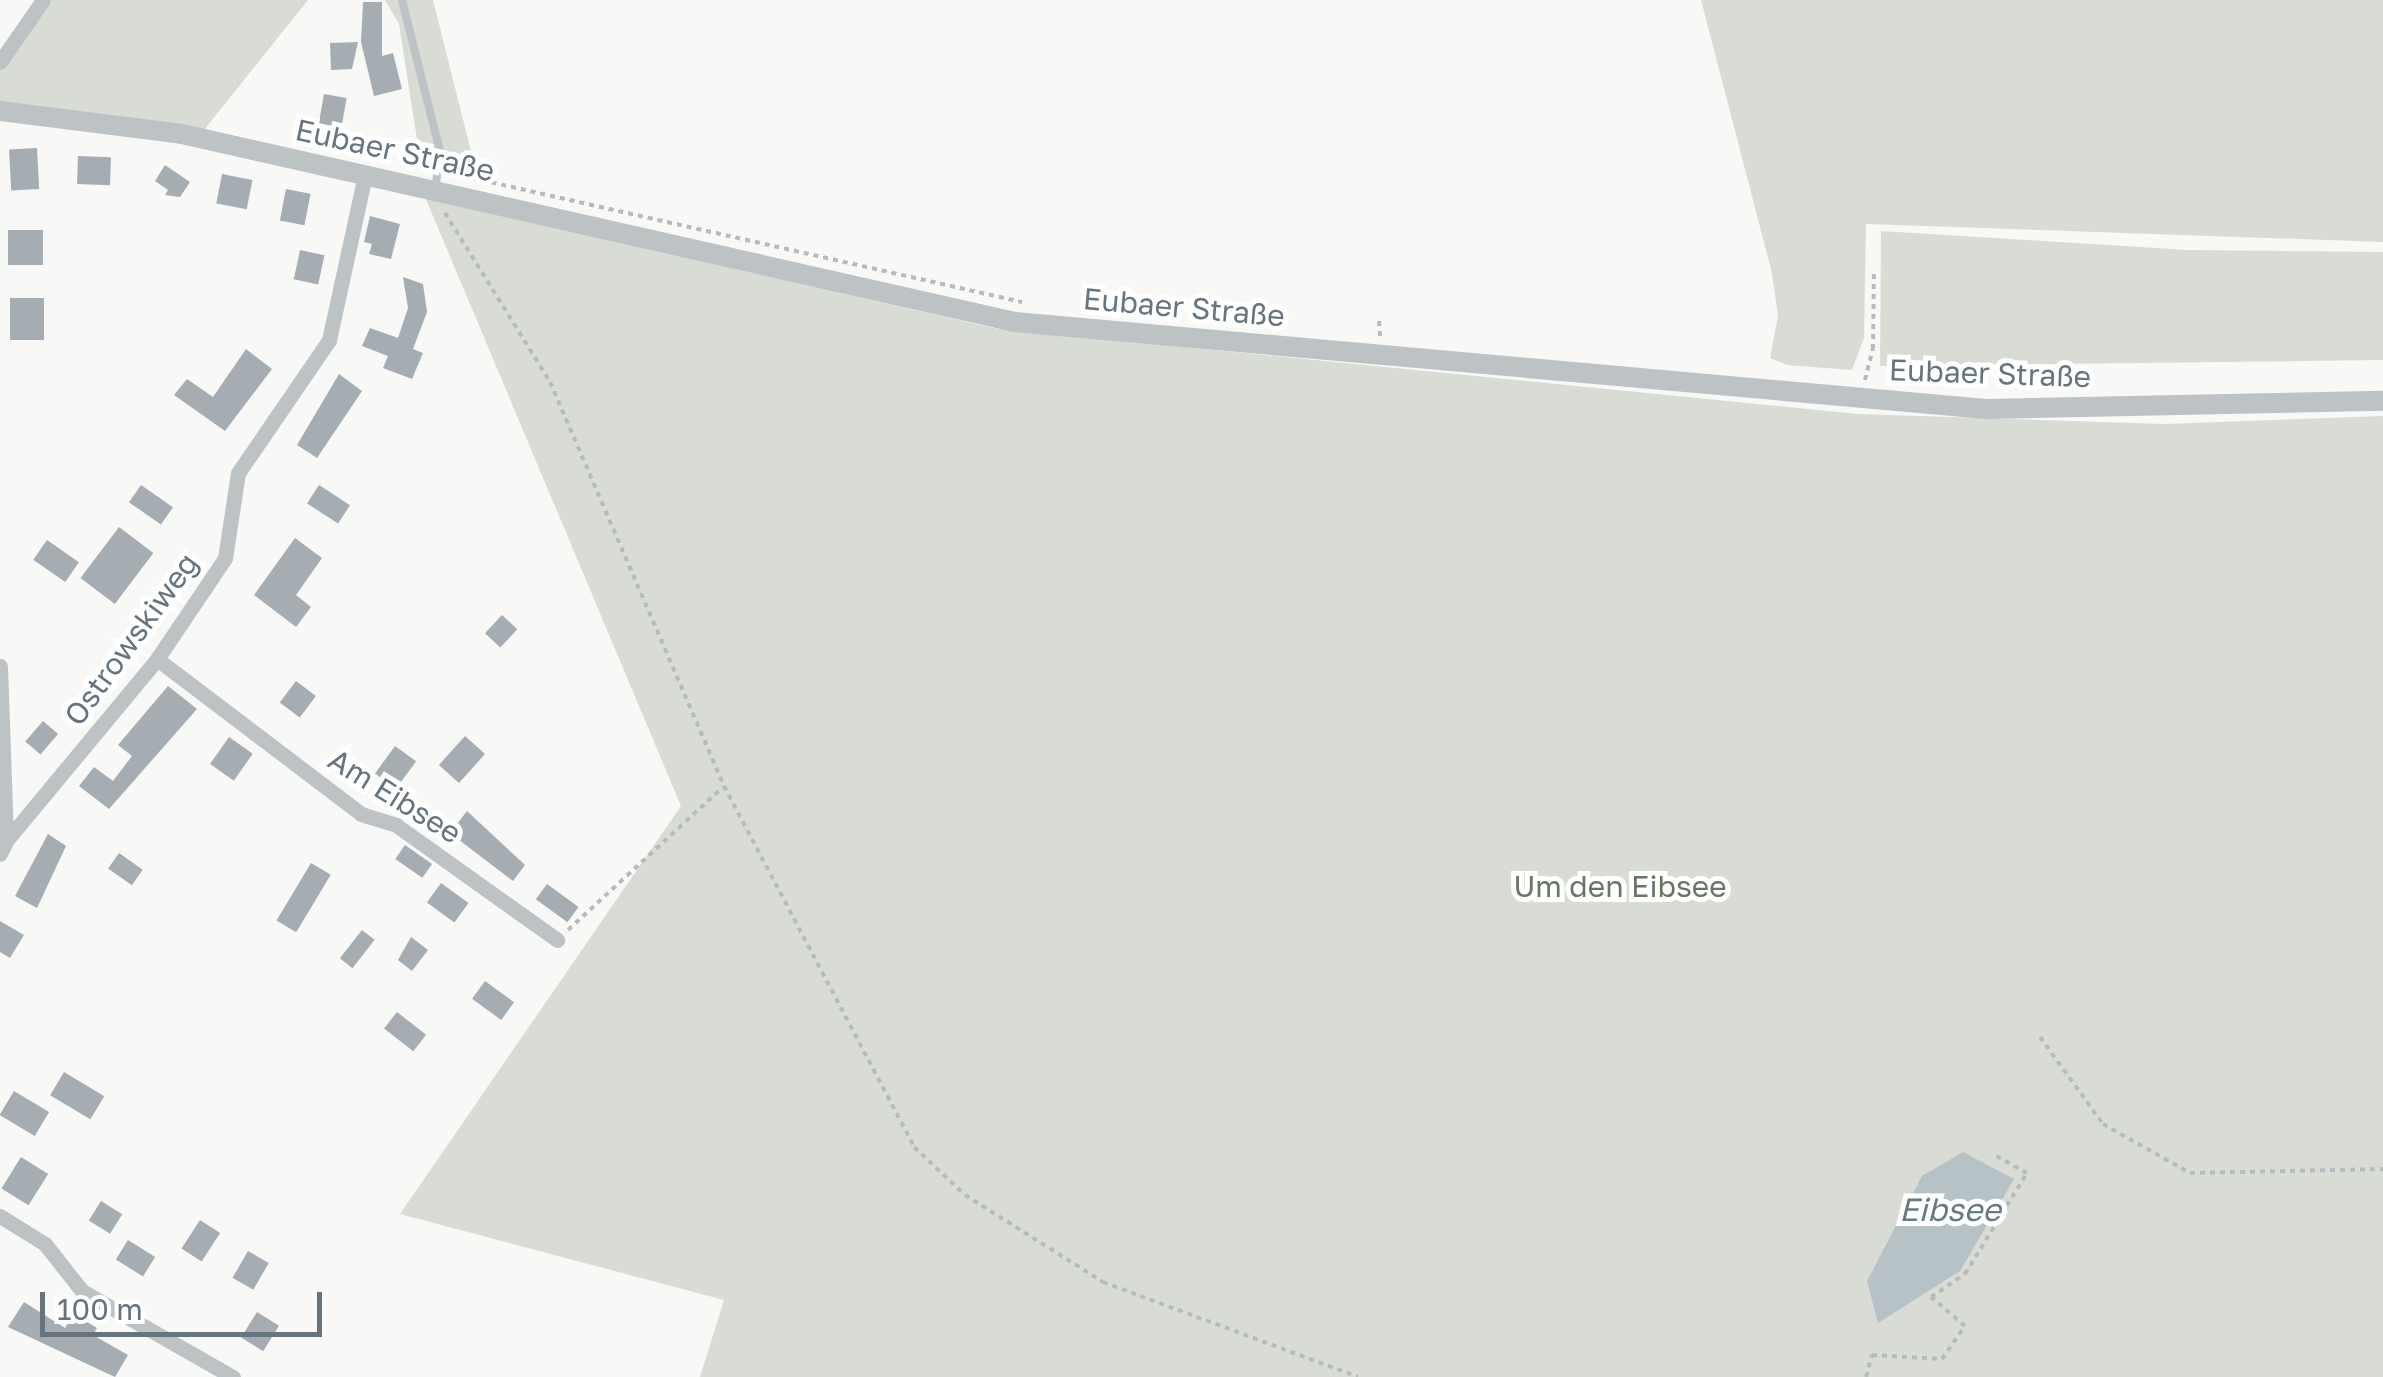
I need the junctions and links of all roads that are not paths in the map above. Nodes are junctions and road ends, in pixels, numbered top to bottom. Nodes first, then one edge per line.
1 (43, 0) edge
2 (402, 0) edge
3 (0, 62) edge
4 (0, 111) edge
5 (365, 175) junction
6 (435, 189) junction
7 (2383, 400) edge
8 (157, 659) junction
9 (0, 666) edge
10 (3, 847) edge
11 (557, 940) road end
12 (0, 1216) edge
13 (233, 1377) edge

1 - 3 street
2 - 6 lane
4 - 5 street, Eubaer Straße
5 - 6 street, Eubaer Straße
5 - 8 street, Ostrowskiweg
6 - 7 street, Eubaer Straße
8 - 10 street, Ostrowskiweg
8 - 11 street, Am Eibsee
9 - 10 street
12 - 13 street

